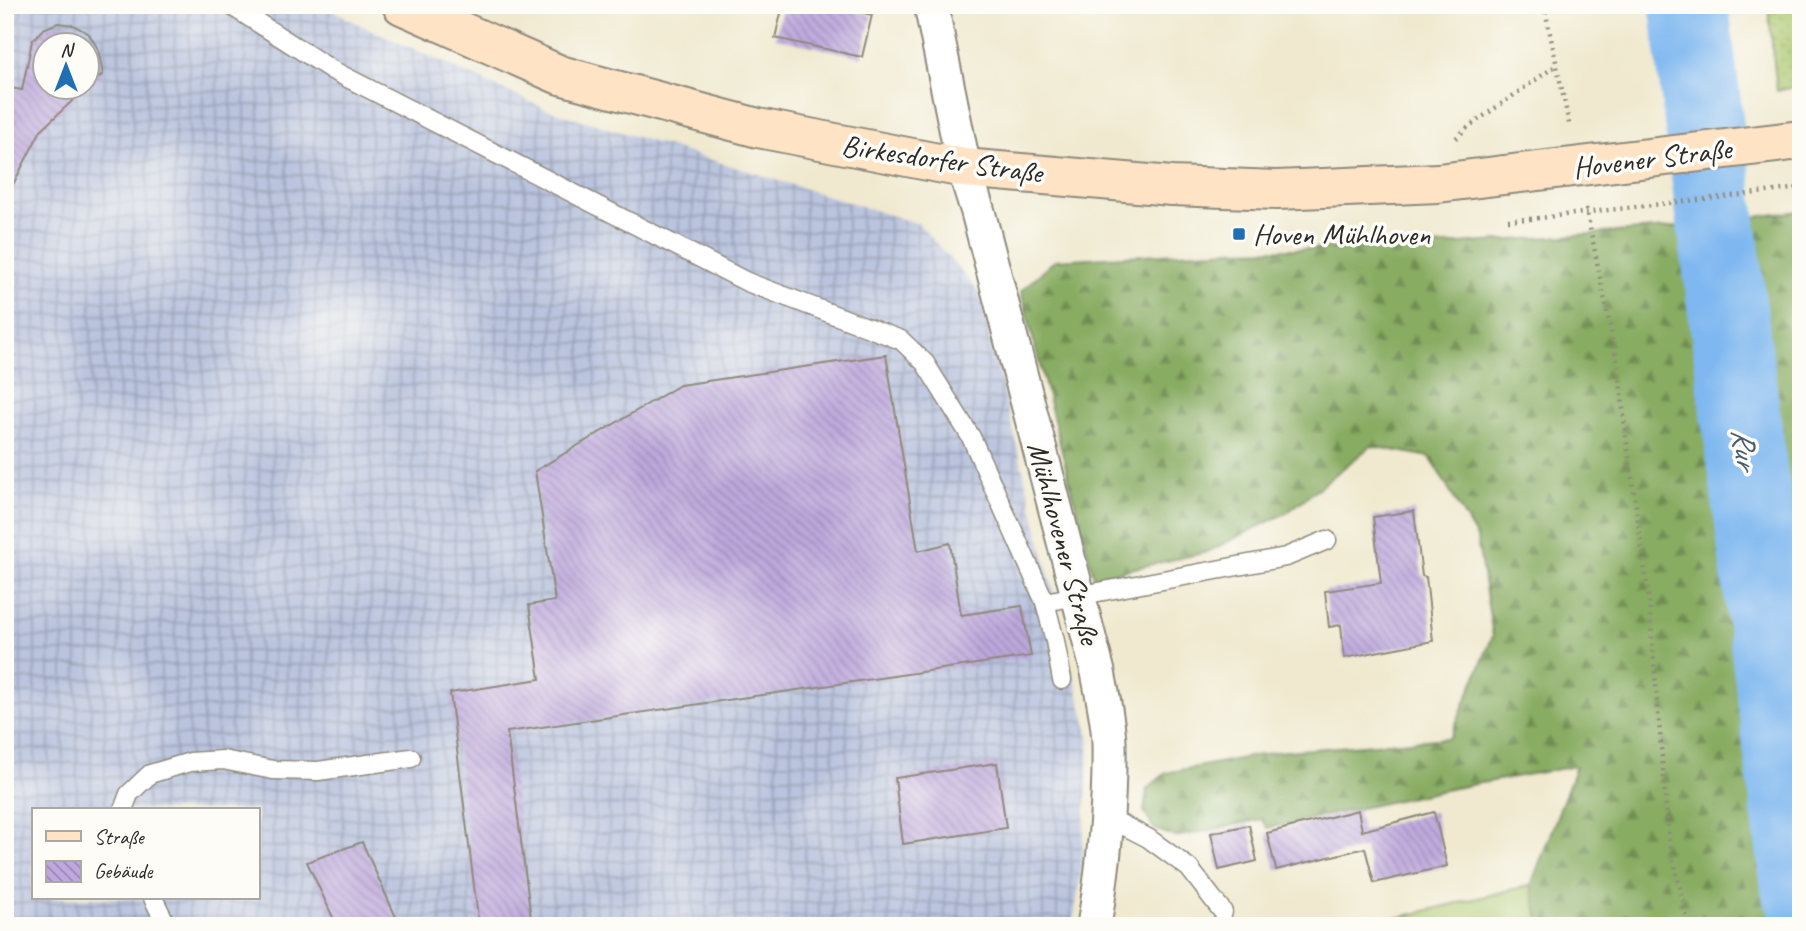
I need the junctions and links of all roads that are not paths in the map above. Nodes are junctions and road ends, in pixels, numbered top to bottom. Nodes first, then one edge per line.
1 (230, 5) edge
2 (402, 5) edge
3 (931, 5) edge
4 (1801, 140) edge
5 (964, 168) junction
6 (1504, 175) joint
7 (1327, 540) dead end
8 (1077, 596) junction
9 (1045, 602) junction
10 (1062, 680) dead end
11 (411, 758) dead end
12 (124, 808) edge
13 (1107, 817) junction
14 (154, 900) edge
15 (1223, 912) dead end
16 (167, 926) edge
17 (1094, 926) edge

1 - 9 lane
2 - 5 main road, Birkesdorfer Straße
3 - 5 street, Mühlhovener Straße
4 - 6 main road, Hovener Straße, bridge
5 - 6 main road, Birkesdorfer Straße
5 - 8 street, Mühlhovener Straße
7 - 8 lane
8 - 9 lane
8 - 13 street, Mühlhovener Straße
9 - 10 lane
11 - 12 lane
13 - 15 lane
13 - 17 street, Mühlhovener Straße
14 - 16 lane

